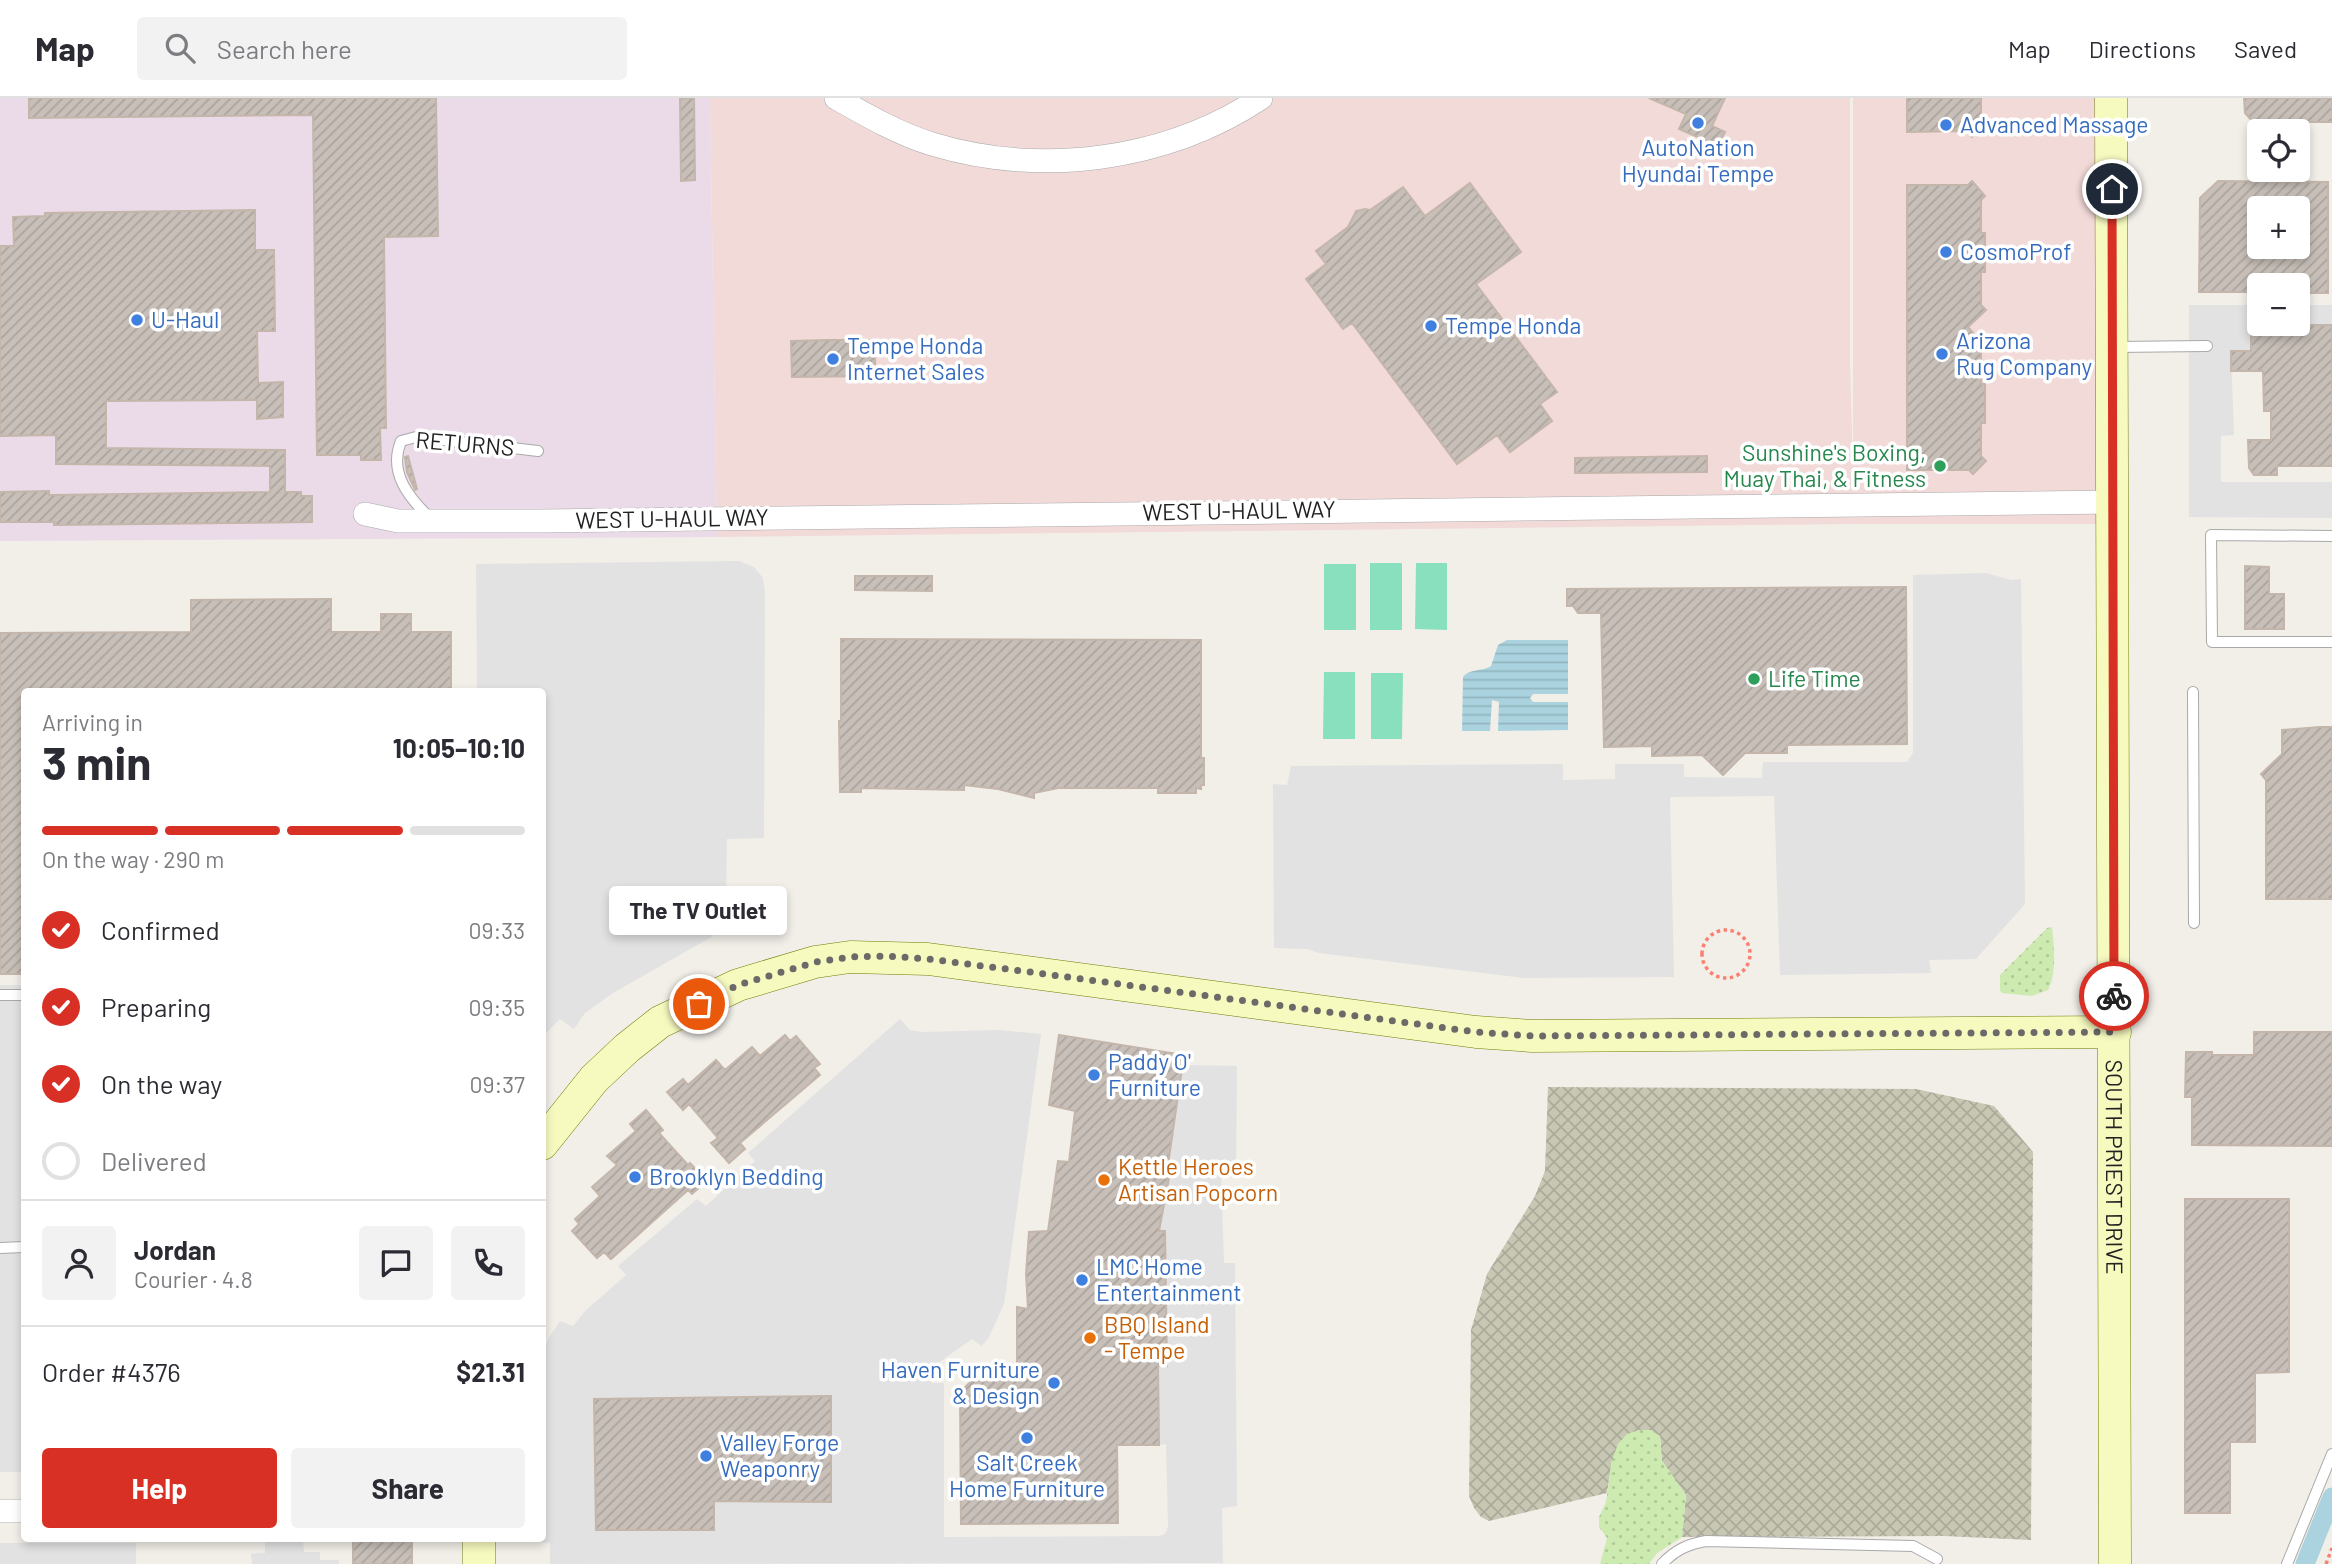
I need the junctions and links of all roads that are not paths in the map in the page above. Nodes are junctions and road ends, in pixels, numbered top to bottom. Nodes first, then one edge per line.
1 (836, 98) edge
2 (1261, 98) edge
3 (2111, 98) edge
4 (2207, 346) dead end
5 (2114, 347) junction
6 (538, 451) dead end
7 (2113, 502) junction
8 (365, 514) dead end
9 (433, 521) junction
10 (2332, 536) edge
11 (2332, 642) edge
12 (2193, 692) dead end
13 (2194, 923) dead end
14 (0, 995) edge
15 (21, 995) edge
16 (2115, 1032) junction
17 (546, 1139) edge
18 (21, 1247) edge
19 (0, 1248) edge
20 (2332, 1454) edge
21 (0, 1511) edge
22 (21, 1511) edge
23 (479, 1542) edge
24 (1937, 1559) dead end
25 (480, 1564) edge
26 (1662, 1564) edge
27 (2115, 1564) edge
28 (2287, 1564) edge

1 - 2 street
3 - 5 street, SOUTH PRIEST DRIVE
4 - 5 lane
5 - 7 street, SOUTH PRIEST DRIVE
6 - 9 lane, RETURNS
7 - 9 street, WEST U-HAUL WAY
7 - 16 street, SOUTH PRIEST DRIVE
8 - 9 street, WEST U-HAUL WAY
10 - 11 lane
12 - 13 lane
14 - 15 lane
16 - 17 street
16 - 27 street, SOUTH PRIEST DRIVE
18 - 19 lane
20 - 28 lane
21 - 22 street
23 - 25 street
24 - 26 lane

